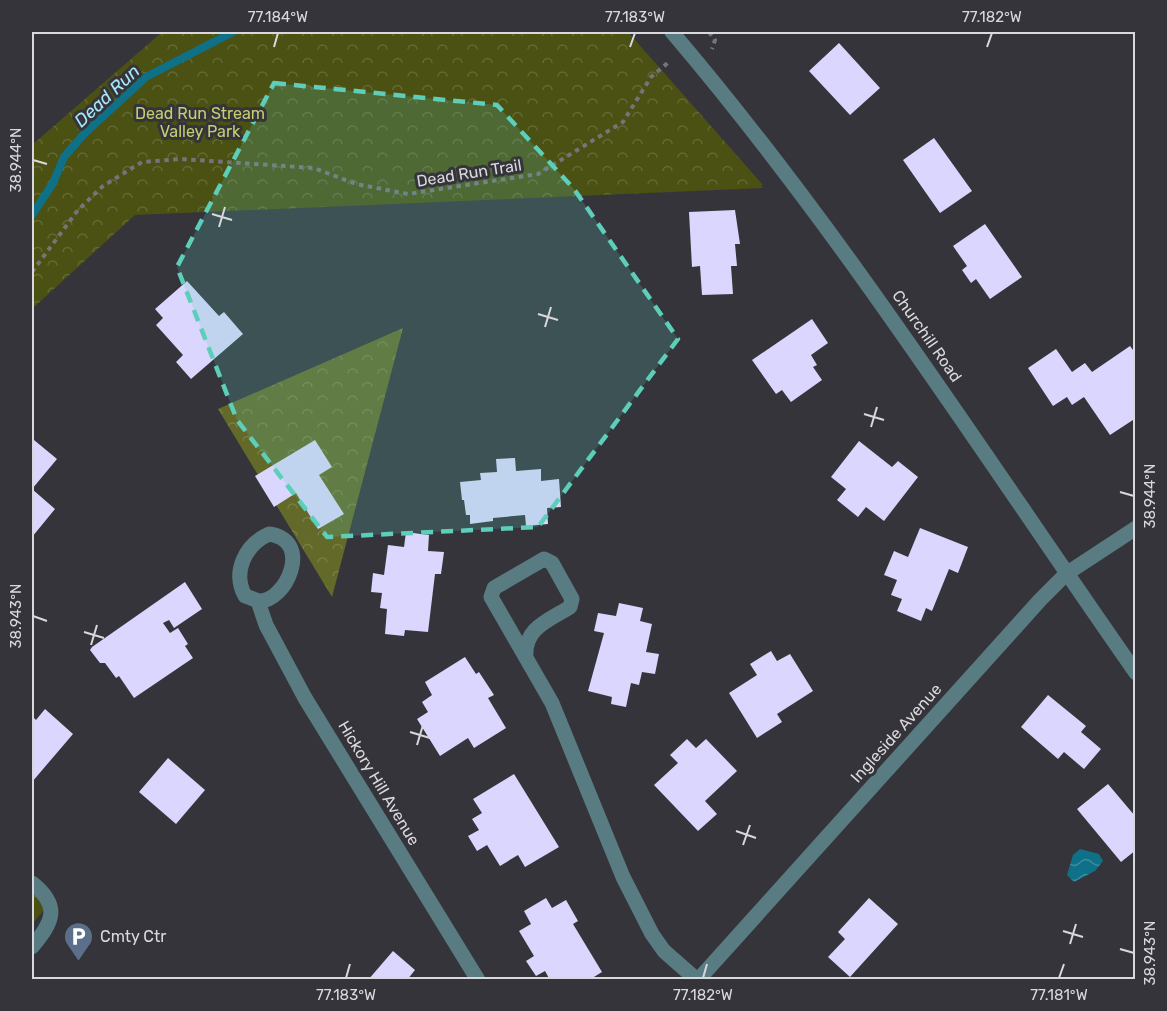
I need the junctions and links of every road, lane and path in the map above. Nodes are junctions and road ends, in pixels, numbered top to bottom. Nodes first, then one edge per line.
1 (672, 32) edge
2 (709, 32) edge
3 (692, 55) junction
4 (32, 272) edge
5 (1136, 528) edge
6 (1066, 574) junction
7 (258, 601) dead end
8 (526, 657) junction
9 (1136, 673) edge
10 (32, 883) edge
11 (32, 947) edge
12 (478, 980) edge
13 (698, 980) edge

1 - 3 street, Churchill Road
2 - 3 path, Dead Run Trail
3 - 4 path, Dead Run Trail
3 - 6 street, Churchill Road
5 - 6 street, Ingleside Avenue
6 - 9 street, Churchill Road
6 - 13 street, Ingleside Avenue
7 - 12 street, Hickory Hill Avenue
8 - 8 street
8 - 13 street
10 - 11 street

